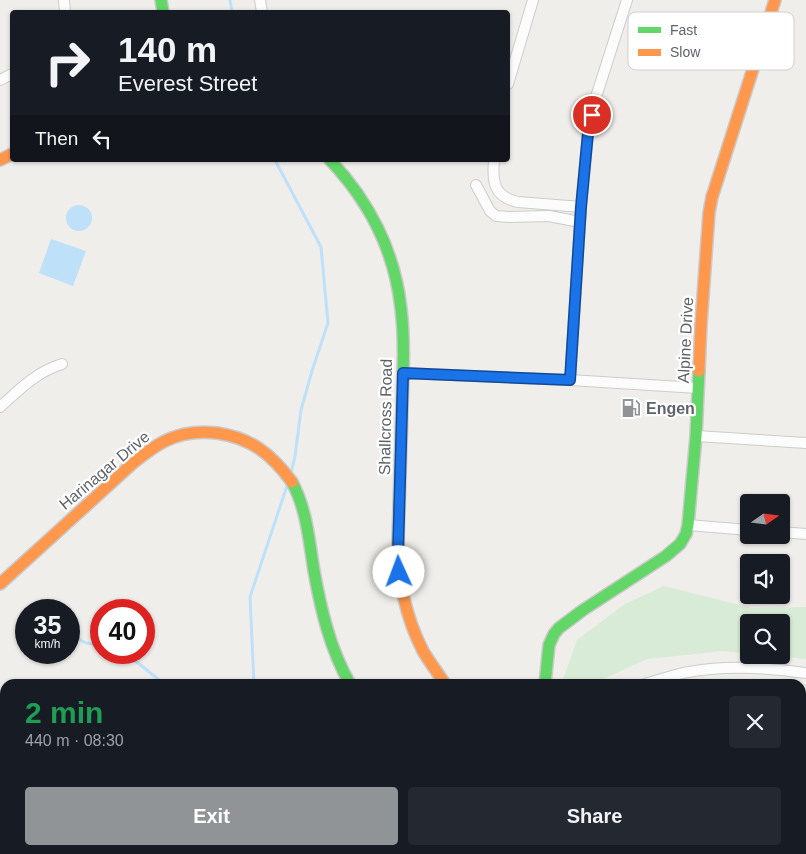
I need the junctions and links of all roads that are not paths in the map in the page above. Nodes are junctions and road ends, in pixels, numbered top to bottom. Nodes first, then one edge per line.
1 (534, 0) edge
2 (627, 0) edge
3 (775, 0) edge
4 (771, 12) edge
5 (753, 70) edge
6 (510, 78) edge
7 (332, 162) edge
8 (494, 162) edge
9 (476, 185) dead end
10 (581, 207) junction
11 (580, 222) junction
12 (62, 364) dead end
13 (403, 373) junction
14 (570, 380) junction
15 (698, 388) junction
16 (0, 407) edge
17 (696, 436) junction
18 (806, 444) edge
19 (688, 525) junction
20 (740, 529) edge
21 (790, 533) edge
22 (806, 534) edge
23 (0, 584) edge
24 (806, 673) edge
25 (348, 679) edge
26 (441, 679) edge
27 (546, 679) edge
28 (663, 679) edge

1 - 6 street
2 - 10 street
3 - 4 street, Alpine Drive
5 - 15 street, Alpine Drive
7 - 13 street, Shallcross Road
8 - 10 street
9 - 11 street
10 - 11 street
11 - 14 street
12 - 16 street
13 - 14 street
13 - 26 street, Shallcross Road
14 - 15 street
15 - 17 street, Alpine Drive
17 - 18 street
17 - 19 street, Alpine Drive
19 - 20 street
19 - 27 street, Alpine Drive
21 - 22 street
23 - 25 street, Harinagar Drive
24 - 28 street

